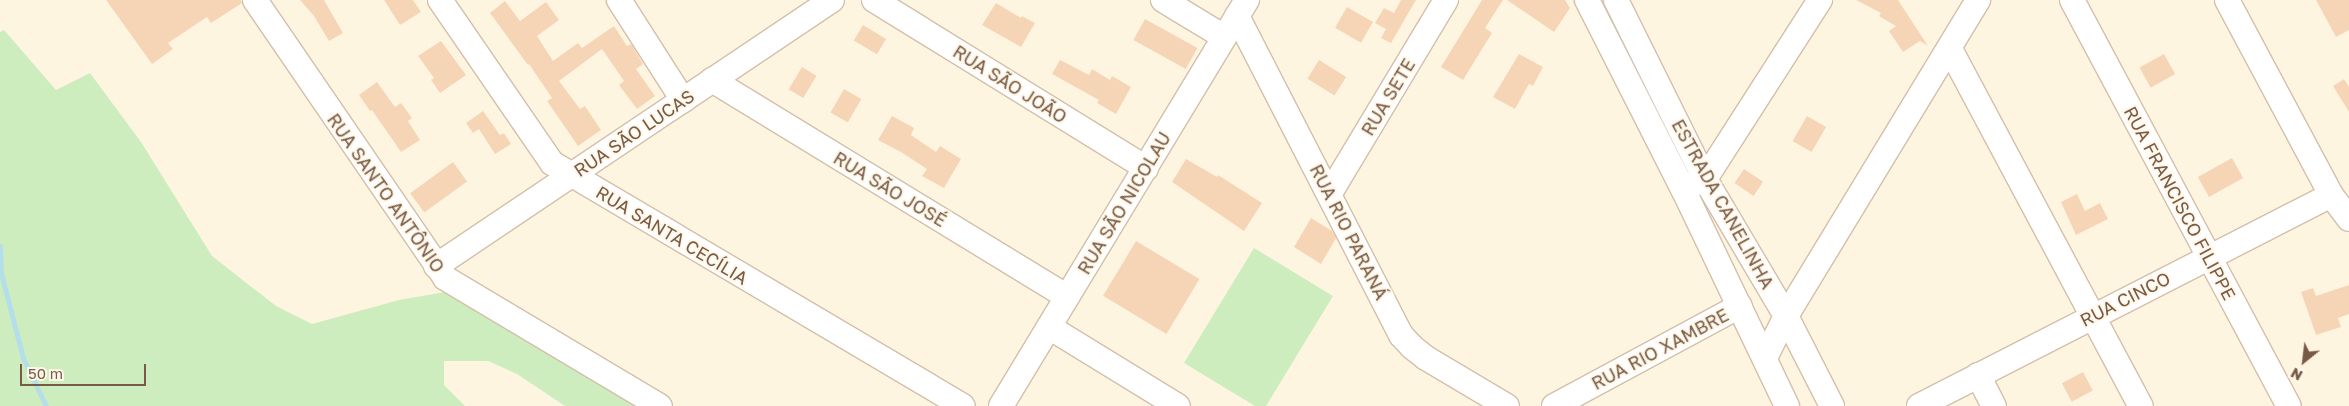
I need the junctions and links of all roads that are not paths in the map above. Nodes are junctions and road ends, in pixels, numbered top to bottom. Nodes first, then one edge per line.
1 (440, 0) edge
2 (619, 0) edge
3 (832, 0) edge
4 (874, 0) edge
5 (1163, 0) edge
6 (1446, 0) edge
7 (1586, 0) edge
8 (1820, 0) edge
9 (1978, 0) edge
10 (2072, 0) edge
11 (2227, 0) edge
12 (259, 1) edge
13 (1618, 1) edge
14 (805, 7) edge
15 (1242, 8) edge
16 (1224, 37) junction
17 (1950, 49) junction
18 (712, 80) junction
19 (683, 100) junction
20 (1146, 168) junction
21 (570, 175) junction
22 (1705, 179) junction
23 (1683, 189) junction
24 (1330, 193) junction
25 (2331, 195) junction
26 (2349, 219) edge
27 (2208, 256) junction
28 (436, 266) junction
29 (1067, 297) junction
30 (1740, 306) junction
31 (1786, 316) junction
32 (2093, 316) junction
33 (1049, 327) junction
34 (1764, 358) junction
35 (1978, 375) junction
36 (660, 406) edge
37 (963, 406) edge
38 (1001, 406) edge
39 (1178, 406) edge
40 (1507, 406) edge
41 (1554, 406) edge
42 (1787, 406) edge
43 (1832, 406) edge
44 (1919, 406) edge
45 (1994, 406) edge
46 (2141, 406) edge
47 (2289, 406) edge

1 - 21 street, RUA SANTA CECÍLIA
2 - 19 street
3 - 14 street, RUA SÃO LUCAS
4 - 20 street, RUA SÃO JOÃO
5 - 16 street
6 - 24 street, RUA SETE
7 - 23 street, ESTRADA CANELINHA
8 - 22 street
9 - 17 street
10 - 27 street, RUA FRANCISCO FILIPPE
11 - 25 street
12 - 28 street, RUA SANTO ANTÔNIO
13 - 22 street, ESTRADA CANELINHA
14 - 18 street, RUA SÃO LUCAS
15 - 16 street, RUA SÃO NICOLAU
15 - 24 street, RUA RIO PARANÁ
16 - 20 street, RUA SÃO NICOLAU
17 - 31 street
17 - 32 street
18 - 19 street, RUA SÃO LUCAS
18 - 29 street, RUA SÃO JOSÉ
19 - 21 street, RUA SÃO LUCAS
20 - 29 street, RUA SÃO NICOLAU
21 - 28 street, RUA SÃO LUCAS
21 - 37 street, RUA SANTA CECÍLIA
22 - 23 street
22 - 31 street, ESTRADA CANELINHA
23 - 30 street, ESTRADA CANELINHA
24 - 40 street, RUA RIO PARANÁ
25 - 26 street
25 - 27 street, RUA CINCO
27 - 32 street, RUA CINCO
27 - 47 street, RUA FRANCISCO FILIPPE
28 - 36 street, RUA SANTO ANTÔNIO
29 - 33 street, RUA SÃO NICOLAU
30 - 34 street, ESTRADA CANELINHA
30 - 41 street, RUA RIO XAMBRE
31 - 34 street
31 - 43 street, ESTRADA CANELINHA
32 - 35 street, RUA CINCO
32 - 46 street
33 - 38 street, RUA SÃO NICOLAU
33 - 39 street
34 - 42 street, ESTRADA CANELINHA
35 - 44 street, RUA CINCO
35 - 45 street

